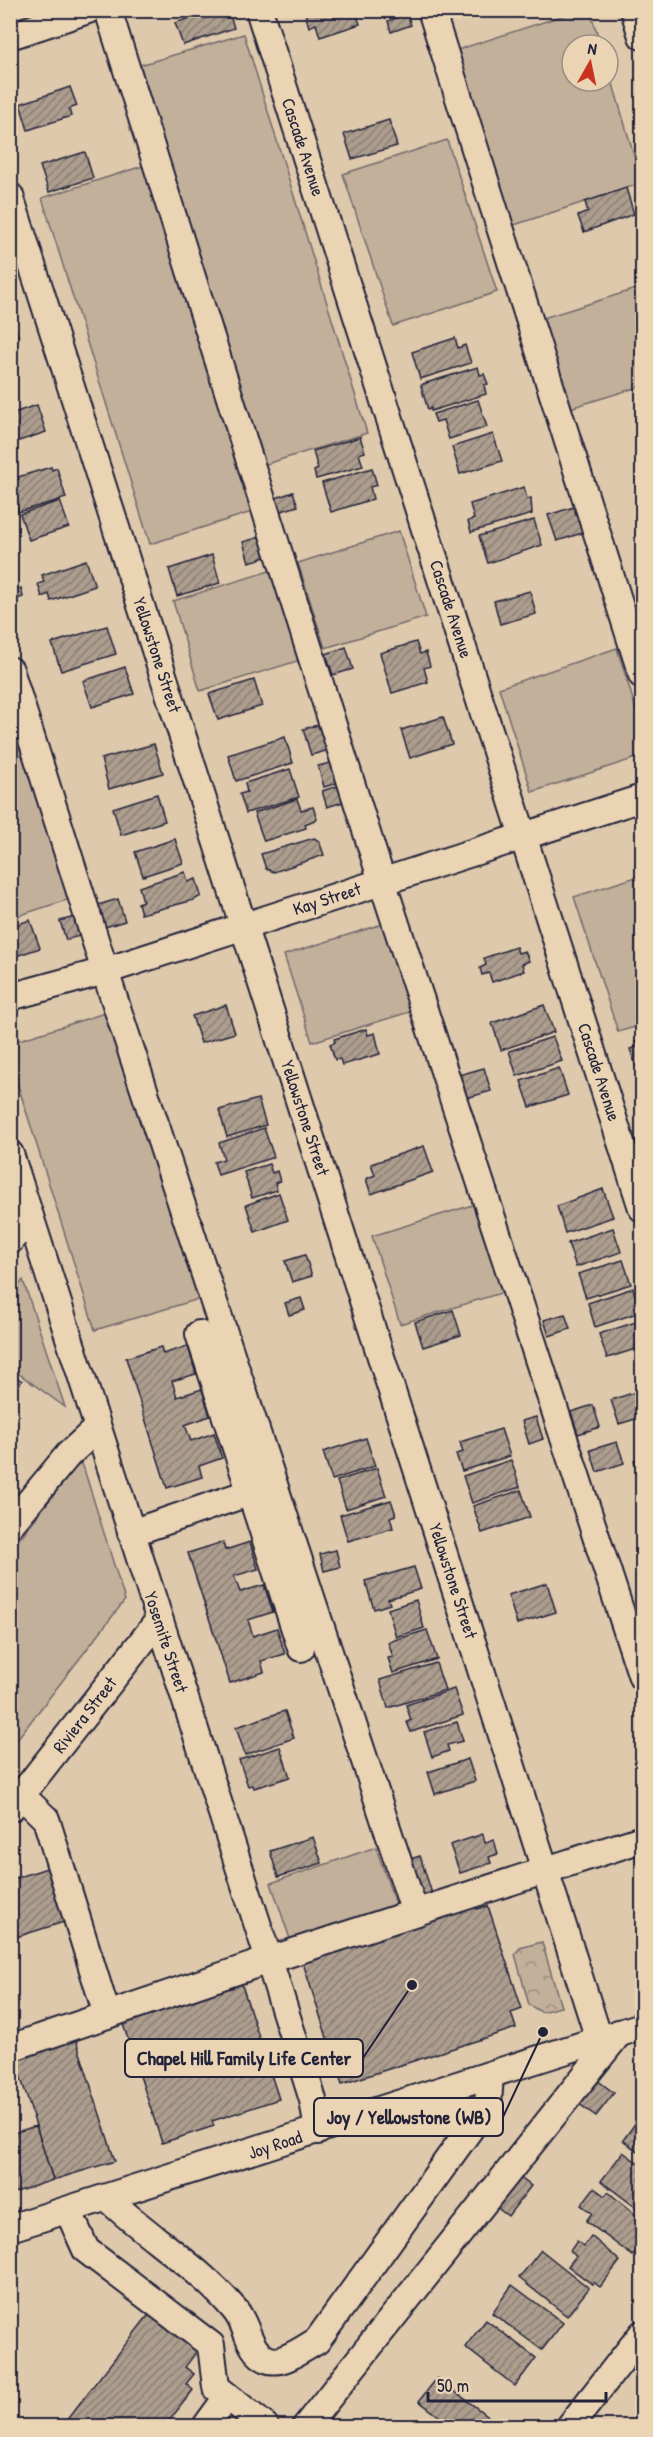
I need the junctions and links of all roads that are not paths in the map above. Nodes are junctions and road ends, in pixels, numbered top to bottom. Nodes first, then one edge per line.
1 (88, 10) edge
2 (108, 10) edge
3 (259, 10) edge
4 (431, 10) edge
5 (634, 10) edge
6 (10, 36) edge
7 (642, 36) edge
8 (10, 196) edge
9 (10, 670) edge
10 (642, 675) edge
11 (642, 798) edge
12 (524, 834) junction
13 (382, 880) junction
14 (244, 926) junction
15 (105, 971) junction
16 (10, 997) edge
17 (10, 1154) edge
18 (642, 1209) edge
19 (30, 1217) junction
20 (10, 1241) edge
21 (200, 1334) dead end
22 (97, 1428) junction
23 (251, 1492) junction
24 (10, 1525) edge
25 (131, 1533) junction
26 (159, 1620) junction
27 (301, 1648) dead end
28 (642, 1677) edge
29 (16, 1802) edge
30 (642, 1839) edge
31 (545, 1870) junction
32 (415, 1913) junction
33 (269, 1960) junction
34 (107, 2015) junction
35 (620, 2032) edge
36 (10, 2048) edge
37 (490, 2075) junction
38 (318, 2131) junction
39 (107, 2198) junction
40 (68, 2210) junction
41 (10, 2228) edge
42 (642, 2334) edge
43 (227, 2397) junction
44 (206, 2427) edge
45 (265, 2427) edge
46 (306, 2427) edge
47 (570, 2427) edge

1 - 6 street
2 - 13 street
3 - 12 street, Cascade Avenue
4 - 10 street
5 - 7 street
8 - 14 street, Yellowstone Street
9 - 15 street
11 - 12 street, Kay Street
12 - 13 street, Kay Street
12 - 18 street, Cascade Avenue
13 - 14 street, Kay Street
13 - 28 street
14 - 15 street, Kay Street
14 - 31 street, Yellowstone Street
15 - 16 street, Kay Street
15 - 32 street
17 - 19 street, Yosemite Street
19 - 20 street
19 - 22 street, Yosemite Street
21 - 23 street
22 - 24 street
22 - 25 street, Yosemite Street
23 - 25 street
23 - 27 street
25 - 26 street, Yosemite Street
26 - 29 street, Riviera Street
26 - 33 street, Yosemite Street
29 - 34 street
30 - 31 street
31 - 32 street
31 - 35 street, Yellowstone Street
32 - 33 street
33 - 34 street
33 - 38 street, Yosemite Street
34 - 36 street
35 - 37 street, Joy Road
35 - 46 street
37 - 38 street, Joy Road
37 - 39 street
38 - 39 street, Joy Road
39 - 40 street, Joy Road
40 - 41 street, Joy Road
40 - 43 street
42 - 47 street
43 - 44 street
43 - 45 street

